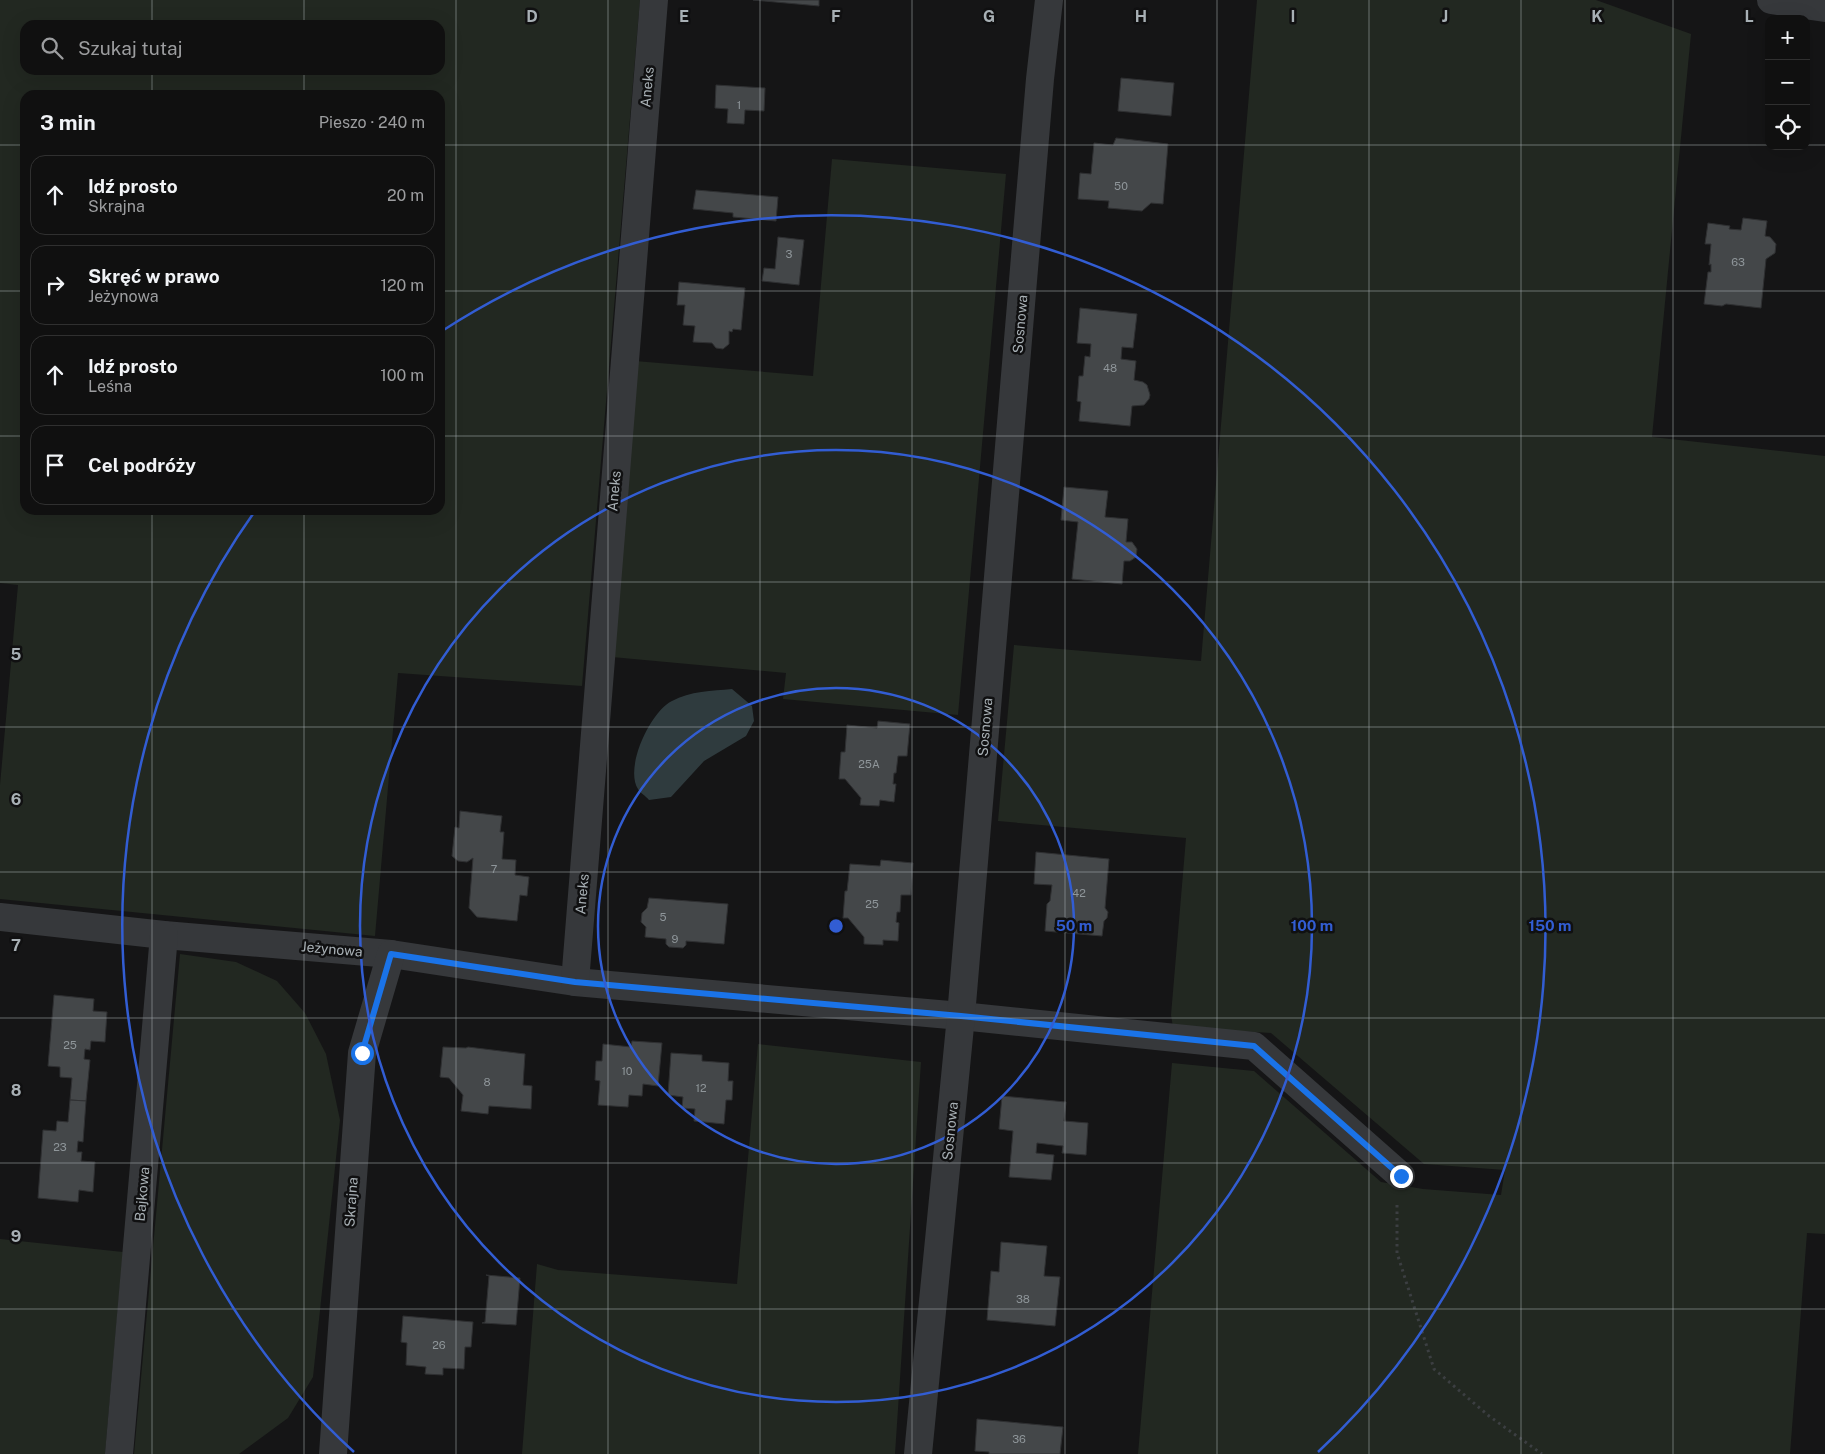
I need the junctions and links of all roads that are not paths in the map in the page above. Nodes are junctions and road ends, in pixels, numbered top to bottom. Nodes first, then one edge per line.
1 (654, 0) edge
2 (1049, 0) edge
3 (1771, 0) edge
4 (1825, 8) edge
5 (0, 917) edge
6 (164, 935) junction
7 (391, 954) junction
8 (575, 982) junction
9 (961, 1016) junction
10 (1401, 1176) road end
11 (119, 1454) edge
12 (333, 1454) edge
13 (918, 1454) edge

1 - 8 street, Aneks
2 - 9 street, Sosnowa
3 - 4 street
5 - 6 street, Jeżynowa
6 - 7 street, Jeżynowa
6 - 11 street, Bajkowa
7 - 8 street, Jeżynowa
7 - 12 street, Skrajna
8 - 9 street, Jeżynowa
9 - 10 street, Jeżynowa
9 - 13 street, Sosnowa

